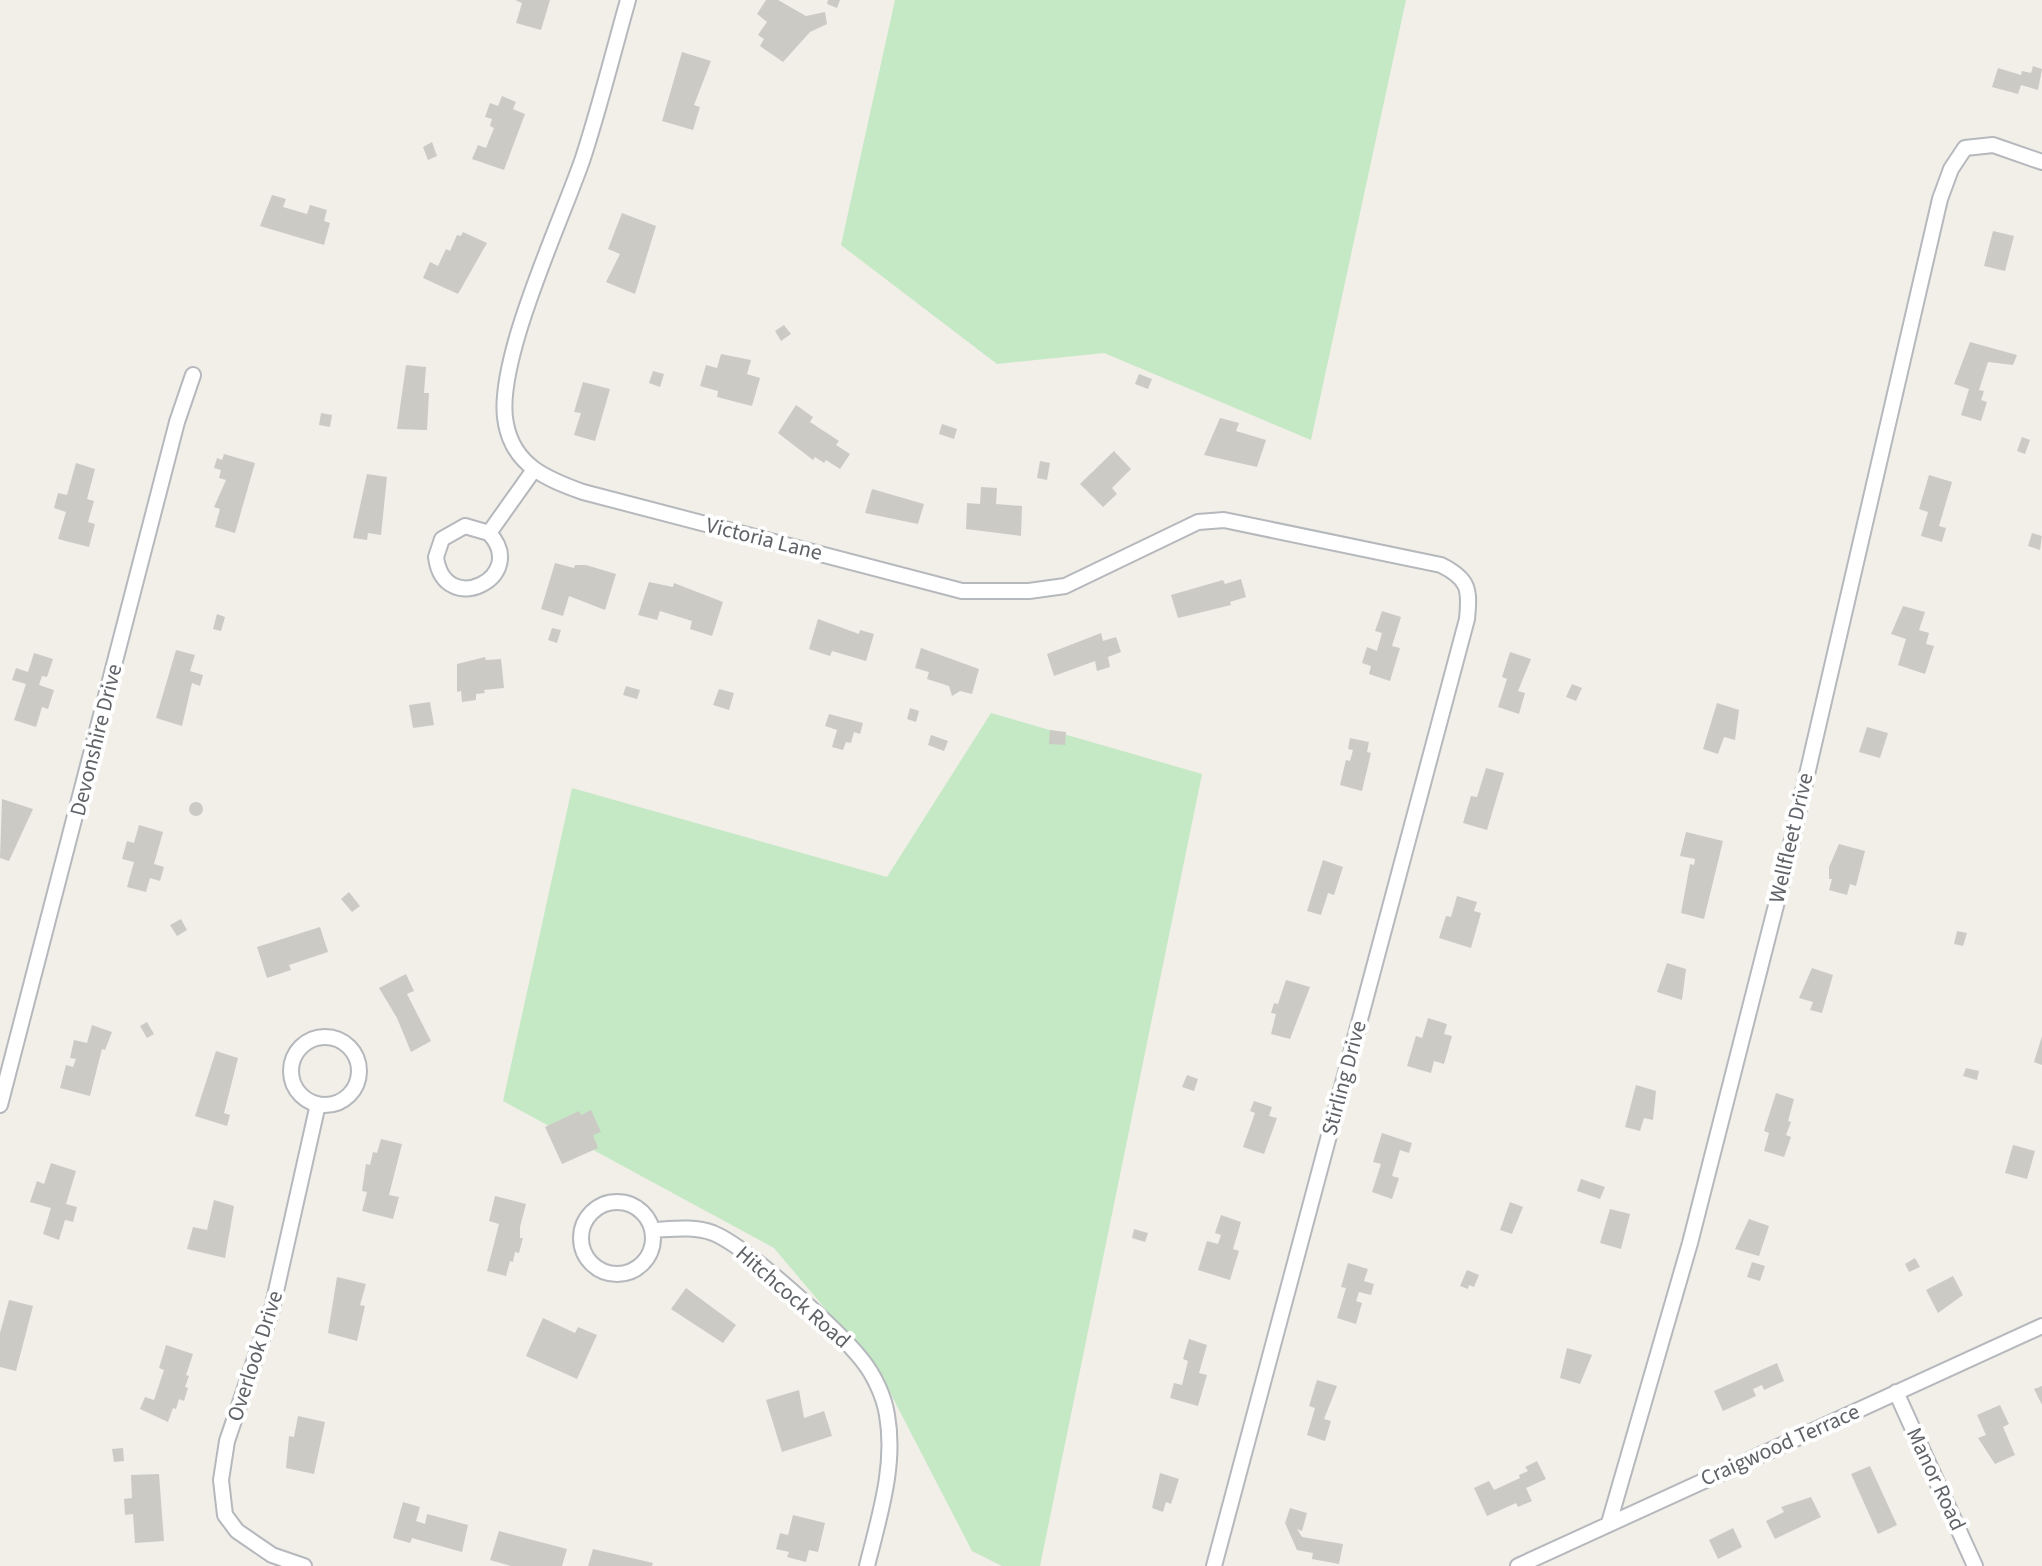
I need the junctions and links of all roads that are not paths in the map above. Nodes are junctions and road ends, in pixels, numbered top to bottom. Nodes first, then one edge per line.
1 (628, 0) edge
2 (2042, 162) edge
3 (193, 375) dead end
4 (533, 471) junction
5 (489, 533) junction
6 (1468, 589) joint
7 (318, 1104) junction
8 (0, 1105) edge
9 (652, 1230) junction
10 (2042, 1326) edge
11 (1896, 1392) junction
12 (1609, 1523) junction
13 (304, 1566) edge
14 (867, 1566) edge
15 (1214, 1566) edge
16 (1518, 1566) edge
17 (1975, 1566) edge

1 - 4 street
2 - 12 street, Wellfleet Drive
3 - 8 street, Devonshire Drive
4 - 5 street
4 - 6 street, Victoria Lane
5 - 5 street
6 - 15 street, Stirling Drive
7 - 7 street
7 - 13 street, Overlook Drive
9 - 9 street
9 - 14 street, Hitchcock Road
10 - 11 street, Craigwood Terrace
11 - 12 street, Craigwood Terrace
11 - 17 street, Manor Road
12 - 16 street, Craigwood Terrace

